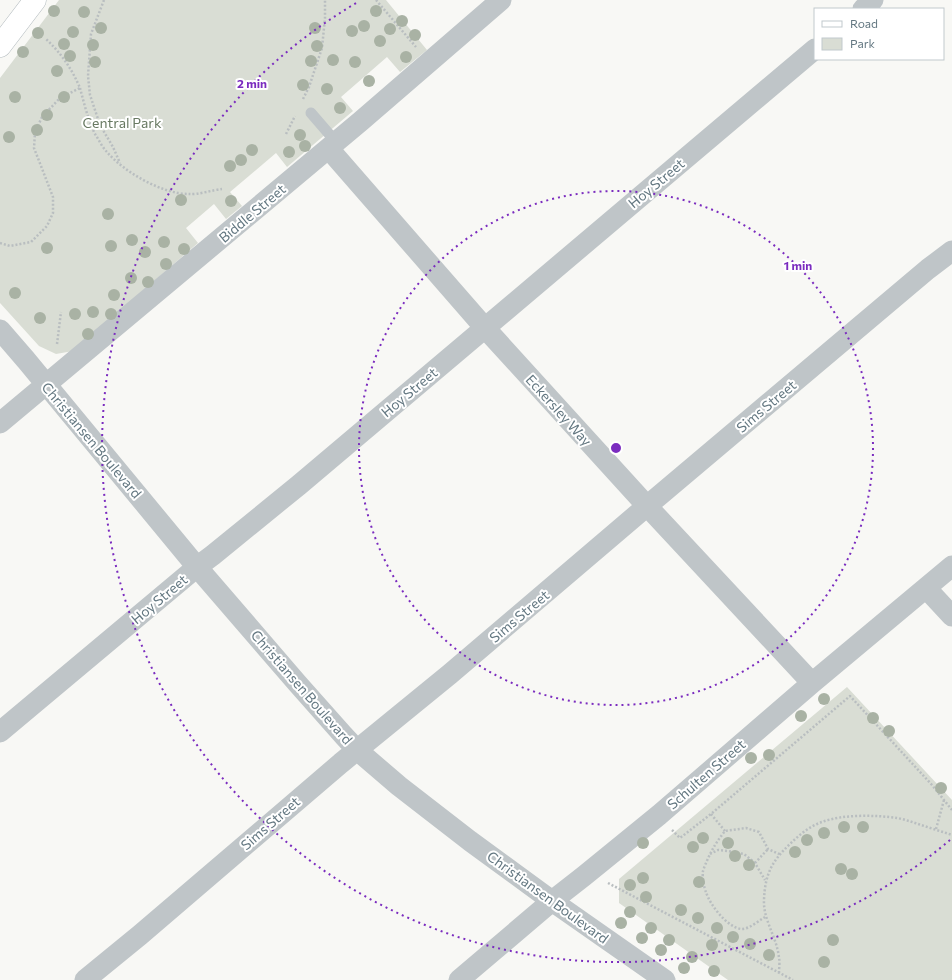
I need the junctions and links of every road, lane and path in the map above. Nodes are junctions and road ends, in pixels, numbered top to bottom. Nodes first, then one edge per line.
1 (36, 0) edge
2 (104, 0) edge
3 (325, 0) edge
4 (376, 0) edge
5 (501, 0) edge
6 (873, 0) edge
7 (864, 8) edge
8 (46, 39) dead end
9 (0, 46) edge
10 (814, 50) edge
11 (429, 63) junction
12 (80, 88) junction
13 (302, 100) dead end
14 (311, 113) dead end
15 (296, 114) dead end
16 (286, 134) dead end
17 (333, 145) junction
18 (121, 165) junction
19 (222, 189) dead end
20 (0, 243) edge
21 (952, 251) edge
22 (61, 312) dead end
23 (485, 328) junction
24 (0, 330) edge
25 (57, 344) dead end
26 (46, 385) junction
27 (0, 423) edge
28 (647, 506) junction
29 (952, 566) edge
30 (197, 567) junction
31 (926, 588) junction
32 (952, 616) edge
33 (812, 682) junction
34 (0, 732) edge
35 (357, 750) junction
36 (944, 800) junction
37 (952, 810) edge
38 (711, 814) junction
39 (659, 815) junction
40 (936, 829) junction
41 (725, 832) junction
42 (952, 835) edge
43 (768, 849) junction
44 (709, 854) junction
45 (779, 854) junction
46 (755, 863) junction
47 (765, 881) junction
48 (608, 883) dead end
49 (552, 901) junction
50 (765, 917) junction
51 (779, 973) junction
52 (85, 980) edge
53 (458, 980) edge
54 (665, 980) edge
55 (793, 980) edge

1 - 9 street
2 - 18 path
3 - 13 path
4 - 11 path
5 - 11 street, Biddle Street
6 - 7 street
8 - 12 path
10 - 23 street, Hoy Street
11 - 17 street, Biddle Street
12 - 18 path
12 - 20 path
14 - 17 lane
15 - 16 path
17 - 23 street, Eckersley Way
17 - 26 street, Biddle Street
18 - 19 path
21 - 28 street, Sims Street
22 - 25 path
23 - 28 street, Eckersley Way
23 - 30 street, Hoy Street
24 - 26 street, Christiansen Boulevard
26 - 27 street, Biddle Street
26 - 30 street, Christiansen Boulevard
28 - 33 street, Eckersley Way
28 - 35 street, Sims Street
29 - 31 street, Schulten Street
30 - 34 street, Hoy Street
30 - 35 street, Christiansen Boulevard
31 - 32 street
31 - 33 street, Schulten Street
33 - 39 street, Schulten Street
35 - 49 street, Christiansen Boulevard
35 - 52 street, Sims Street
36 - 37 path
36 - 38 path
36 - 40 path
38 - 39 path
38 - 41 path
39 - 49 street, Schulten Street
40 - 42 path
40 - 45 path
41 - 43 path
41 - 44 path
43 - 45 path
43 - 46 path
44 - 46 path
44 - 50 path
45 - 47 path
46 - 47 path
47 - 50 path
48 - 51 path
49 - 53 street, Schulten Street
49 - 54 street, Christiansen Boulevard
50 - 51 path
51 - 55 path

